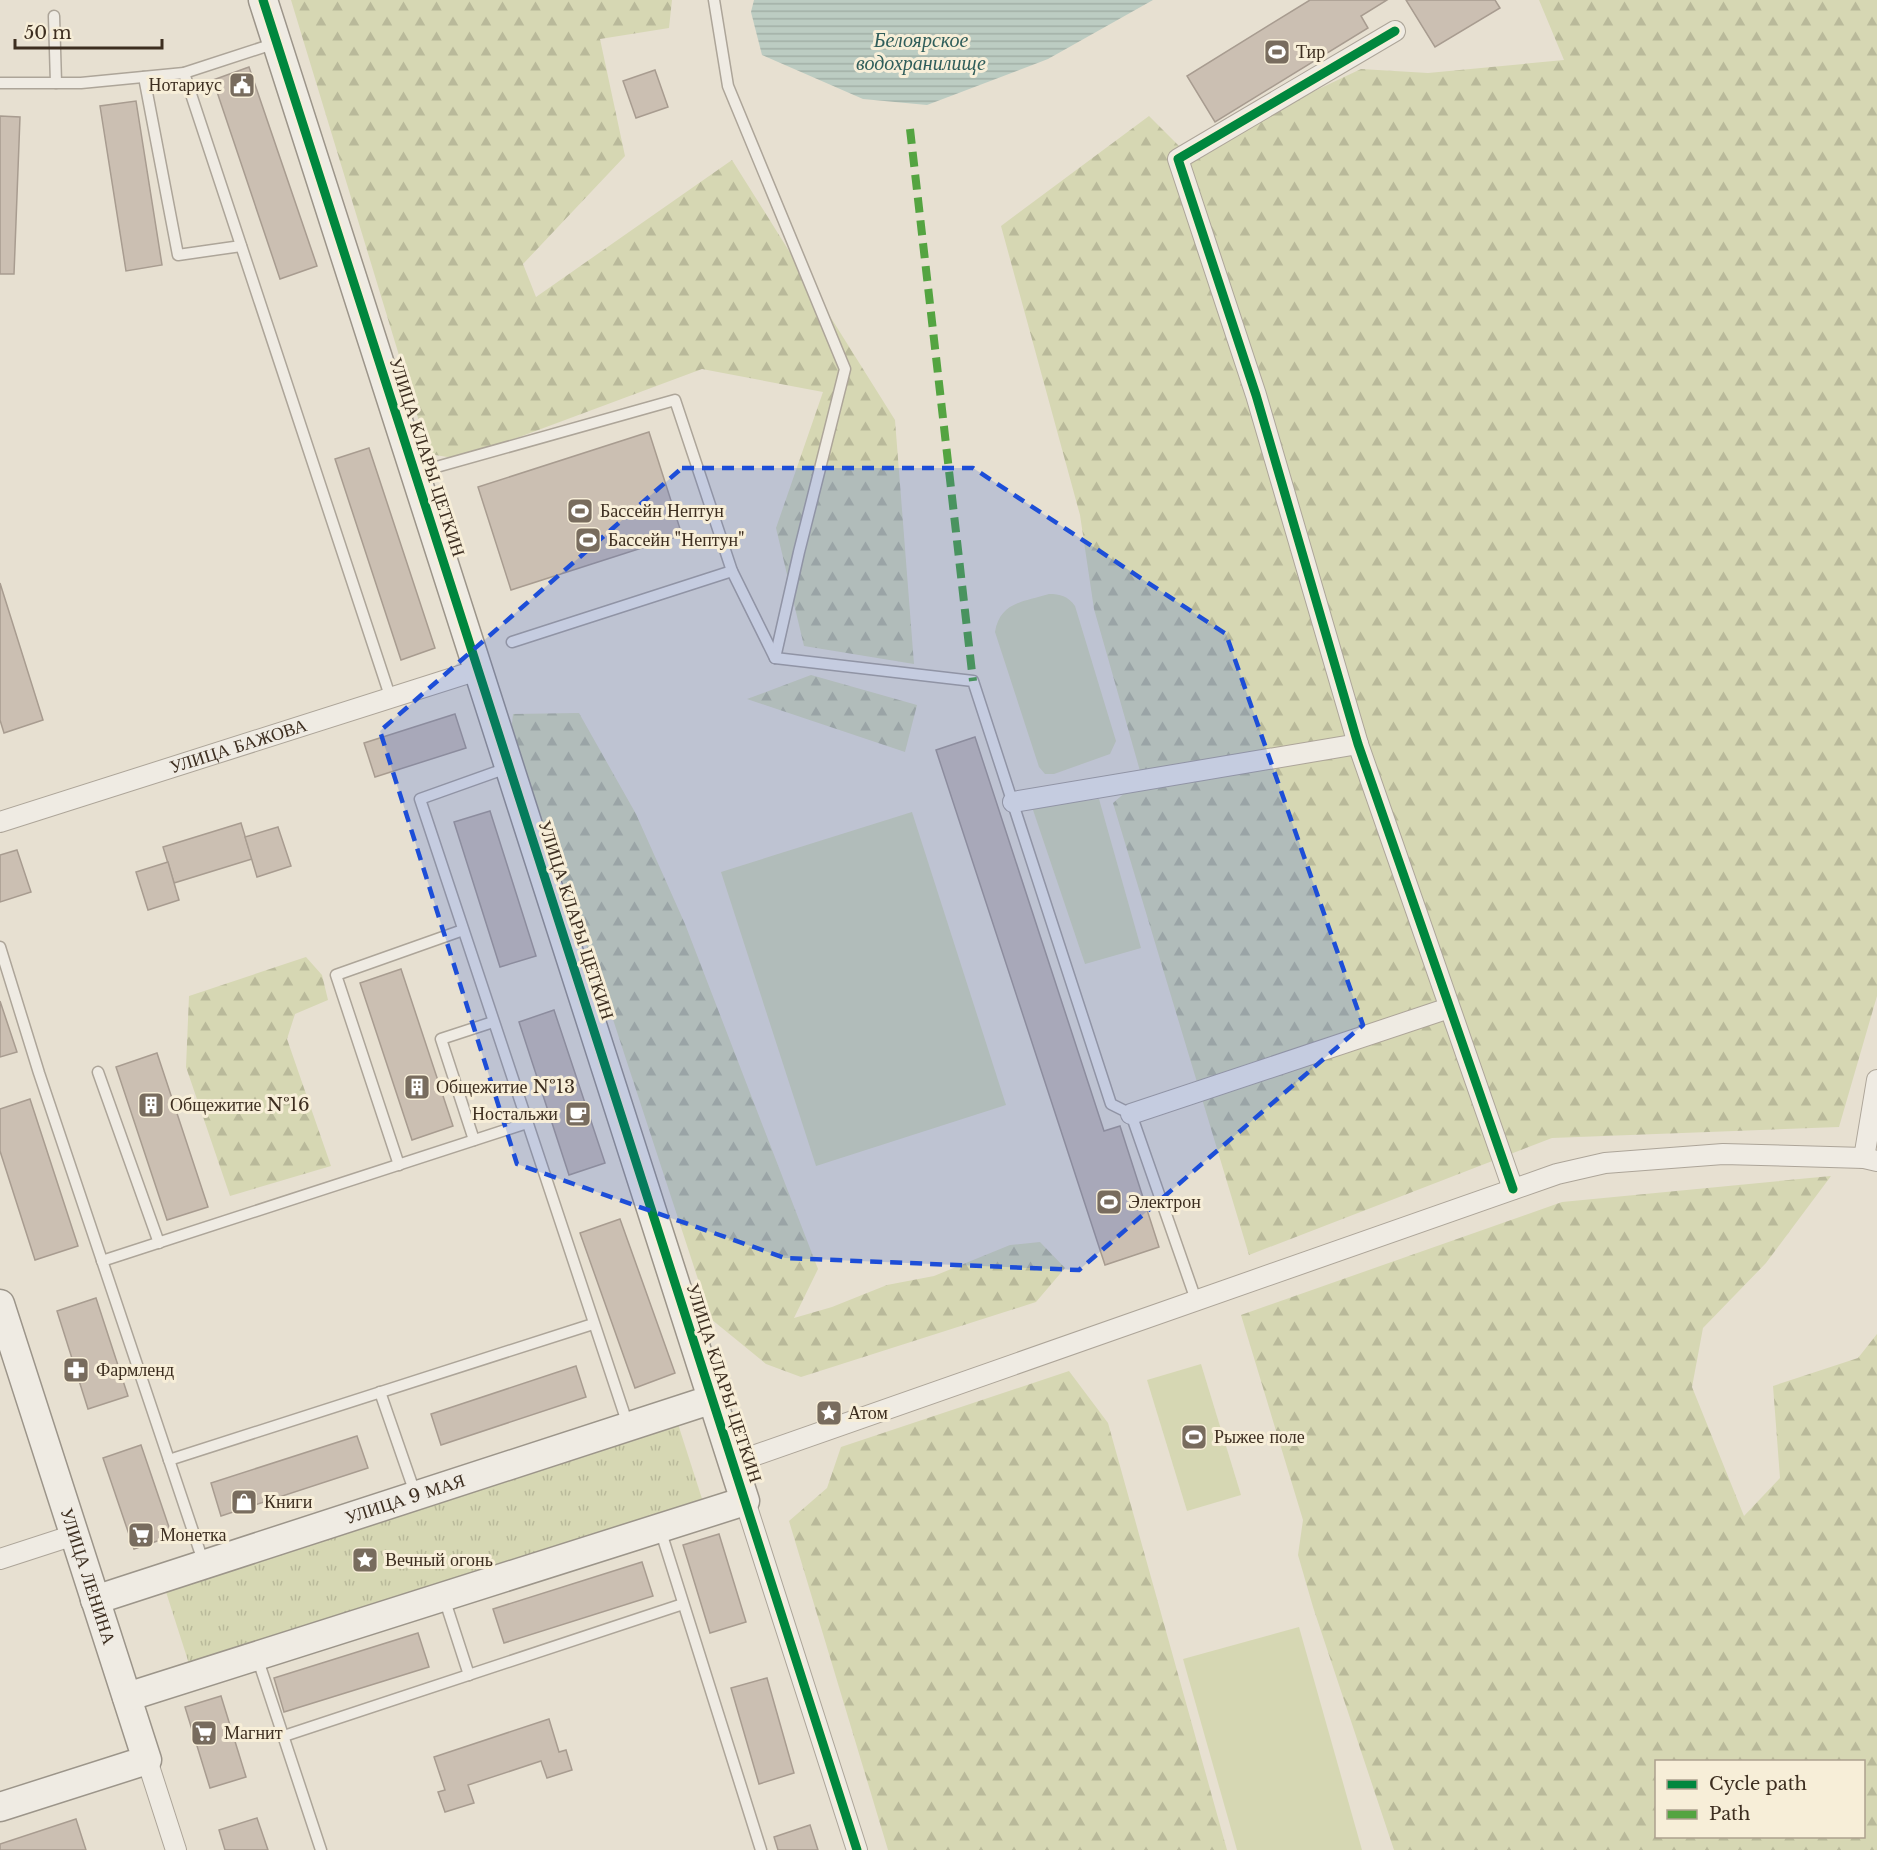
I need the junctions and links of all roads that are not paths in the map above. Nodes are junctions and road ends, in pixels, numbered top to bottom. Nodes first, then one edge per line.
1 (263, 0) edge
2 (714, 0) edge
3 (54, 16) dead end
4 (1395, 31) dead end
5 (276, 43) junction
6 (184, 73) junction
7 (144, 77) junction
8 (0, 82) edge
9 (56, 83) junction
10 (242, 246) junction
11 (415, 474) junction
12 (732, 571) junction
13 (512, 642) dead end
14 (775, 658) junction
15 (478, 670) junction
16 (391, 699) junction
17 (1358, 744) junction
18 (509, 767) junction
19 (1012, 802) junction
20 (0, 822) edge
21 (463, 930) junction
22 (0, 947) edge
23 (1449, 1008) junction
24 (493, 1022) junction
25 (98, 1072) dead end
26 (1877, 1080) edge
27 (1131, 1114) junction
28 (527, 1123) junction
29 (474, 1140) junction
30 (1870, 1160) edge
31 (399, 1165) junction
32 (1513, 1189) junction
33 (159, 1242) junction
34 (102, 1261) junction
35 (1196, 1300) junction
36 (0, 1304) edge
37 (593, 1324) junction
38 (380, 1392) junction
39 (713, 1399) junction
40 (629, 1428) junction
41 (169, 1460) junction
42 (733, 1463) junction
43 (416, 1496) junction
44 (745, 1502) junction
45 (660, 1528) junction
46 (74, 1535) junction
47 (0, 1559) edge
48 (204, 1565) junction
49 (443, 1597) junction
50 (95, 1600) junction
51 (683, 1604) junction
52 (257, 1656) junction
53 (469, 1675) junction
54 (126, 1697) junction
55 (284, 1736) junction
56 (147, 1760) junction
57 (0, 1807) edge
58 (176, 1850) edge
59 (321, 1850) edge
60 (761, 1850) edge
61 (857, 1850) edge

1 - 5 street, УЛИЦА КЛАРЫ ЦЕТКИН
2 - 14 lane
3 - 9 lane
4 - 17 street
5 - 6 lane
5 - 11 street, УЛИЦА КЛАРЫ ЦЕТКИН
6 - 7 lane
6 - 10 lane
7 - 9 lane
7 - 10 lane
8 - 9 lane
10 - 16 lane
11 - 12 lane
11 - 15 street, УЛИЦА КЛАРЫ ЦЕТКИН
12 - 13 lane
12 - 14 lane
14 - 19 lane
15 - 16 street, УЛИЦА БАЖОВА
15 - 18 street, УЛИЦА КЛАРЫ ЦЕТКИН
16 - 20 street, УЛИЦА БАЖОВА
17 - 19 street
17 - 23 street
18 - 21 lane
18 - 39 street, УЛИЦА КЛАРЫ ЦЕТКИН
19 - 27 lane
21 - 24 lane
21 - 31 lane
22 - 34 lane
23 - 27 street
23 - 32 street
24 - 28 lane
24 - 29 lane
25 - 33 lane
26 - 30 street
27 - 35 lane
28 - 29 lane
28 - 37 lane
29 - 31 lane
30 - 32 street
31 - 33 lane
32 - 35 street
33 - 34 lane
34 - 41 lane
35 - 42 street
36 - 46 street, УЛИЦА ЛЕНИНА
37 - 38 lane
37 - 40 lane
38 - 41 lane
38 - 43 lane
39 - 40 street, УЛИЦА 9 МАЯ
39 - 42 street, УЛИЦА КЛАРЫ ЦЕТКИН
40 - 43 street, УЛИЦА 9 МАЯ
41 - 48 lane
42 - 44 street, УЛИЦА КЛАРЫ ЦЕТКИН
43 - 48 street, УЛИЦА 9 МАЯ
44 - 45 street
44 - 61 street, УЛИЦА КЛАРЫ ЦЕТКИН
45 - 49 street
45 - 51 lane
46 - 47 street
46 - 50 street, УЛИЦА ЛЕНИНА
48 - 50 street, УЛИЦА 9 МАЯ
49 - 52 street
49 - 53 lane
50 - 54 street, УЛИЦА ЛЕНИНА
51 - 53 lane
51 - 60 lane
52 - 54 street
52 - 55 lane
53 - 55 lane
54 - 56 street, УЛИЦА ЛЕНИНА
55 - 59 lane
56 - 57 street
56 - 58 street, УЛИЦА ЛЕНИНА

